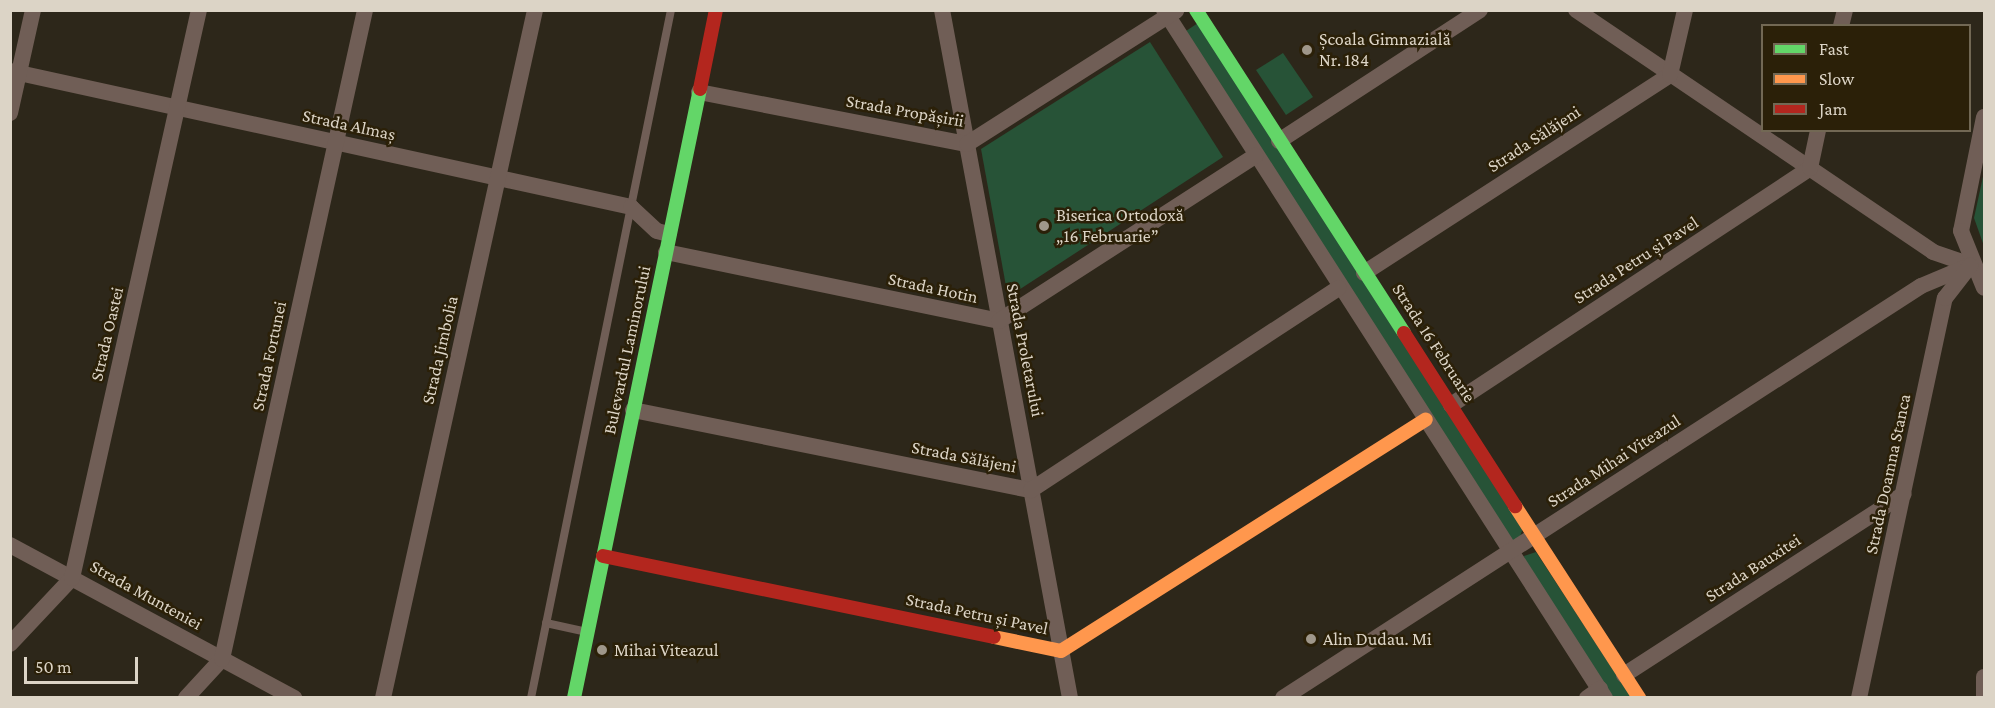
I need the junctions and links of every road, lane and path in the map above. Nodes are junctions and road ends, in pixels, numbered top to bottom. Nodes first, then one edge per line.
1 (33, 10) edge
2 (199, 10) edge
3 (365, 10) edge
4 (536, 10) edge
5 (671, 10) edge
6 (716, 10) edge
7 (942, 10) edge
8 (1196, 10) edge
9 (1480, 10) edge
10 (1576, 10) edge
11 (1685, 10) edge
12 (1169, 12) edge
13 (15, 72) edge
14 (1670, 75) junction
15 (699, 92) junction
16 (177, 108) junction
17 (10, 113) edge
18 (1984, 117) edge
19 (1818, 132) edge
20 (1279, 141) junction
21 (336, 143) junction
22 (967, 144) junction
23 (1255, 156) junction
24 (1810, 168) junction
25 (498, 178) junction
26 (631, 207) junction
27 (669, 234) junction
28 (666, 252) junction
29 (1971, 266) junction
30 (1364, 273) junction
31 (1339, 288) junction
32 (1984, 288) edge
33 (999, 321) junction
34 (1451, 405) junction
35 (633, 410) junction
36 (1426, 419) junction
37 (1031, 490) junction
38 (1904, 494) junction
39 (1535, 536) junction
40 (10, 545) edge
41 (1512, 550) junction
42 (603, 556) junction
43 (72, 578) junction
44 (546, 623) junction
45 (588, 632) junction
46 (10, 644) edge
47 (1061, 651) junction
48 (222, 659) junction
49 (1624, 675) junction
50 (1984, 677) edge
51 (1597, 695) edge
52 (186, 698) edge
53 (294, 698) edge
54 (383, 698) edge
55 (531, 698) edge
56 (574, 698) edge
57 (1070, 698) edge
58 (1283, 698) edge
59 (1639, 698) edge
60 (1859, 698) edge
61 (1984, 698) edge

1 - 13 street
2 - 16 street, Strada Oastei
3 - 21 street, Strada Fortunei
4 - 25 street, Strada Jimbolia
5 - 26 lane
6 - 15 street, Bulevardul Laminorului
7 - 22 street, Strada Proletarului
8 - 20 street, Strada 16 Februarie
9 - 20 street
10 - 14 street
11 - 14 street
12 - 22 street, Strada Propășirii
12 - 23 street
13 - 16 street, Strada Almaș
13 - 17 street
14 - 24 street
14 - 30 street, Strada Sălăjeni
15 - 22 street, Strada Propășirii
15 - 27 street, Bulevardul Laminorului
16 - 21 street, Strada Almaș
16 - 43 street, Strada Oastei
18 - 29 street
19 - 24 street
20 - 30 street, Strada 16 Februarie
21 - 25 street, Strada Almaș
21 - 48 street, Strada Fortunei
22 - 33 street, Strada Proletarului
23 - 31 street
23 - 33 street
24 - 29 street
24 - 34 street, Strada Petru și Pavel
25 - 26 street, Strada Almaș
25 - 54 street, Strada Jimbolia
26 - 27 street
26 - 44 lane
27 - 28 street, Bulevardul Laminorului
28 - 33 street, Strada Hotin
28 - 35 street, Bulevardul Laminorului
29 - 32 street
29 - 38 street, Strada Doamna Stanca
29 - 39 street, Strada Mihai Viteazul
30 - 34 street, Strada 16 Februarie
31 - 36 street
31 - 37 street, Strada Sălăjeni
33 - 37 street, Strada Proletarului
34 - 39 street, Strada 16 Februarie
35 - 37 street, Strada Sălăjeni
35 - 42 street, Bulevardul Laminorului
36 - 41 street
36 - 47 street, Strada Petru și Pavel
37 - 47 street, Strada Proletarului
38 - 49 street, Strada Bauxitei
38 - 60 street, Strada Doamna Stanca
39 - 41 street, Strada Mihai Viteazul
39 - 49 street, Strada 16 Februarie
40 - 43 street, Strada Munteniei
41 - 51 street
41 - 58 street, Strada Mihai Viteazul
42 - 45 street, Bulevardul Laminorului
42 - 47 street, Strada Petru și Pavel
43 - 46 street
43 - 48 street, Strada Munteniei
44 - 45 lane
44 - 55 lane
45 - 56 street, Bulevardul Laminorului
47 - 57 street, Strada Proletarului
48 - 52 street
48 - 53 street, Strada Munteniei
49 - 59 street, Strada 16 Februarie
50 - 61 street

